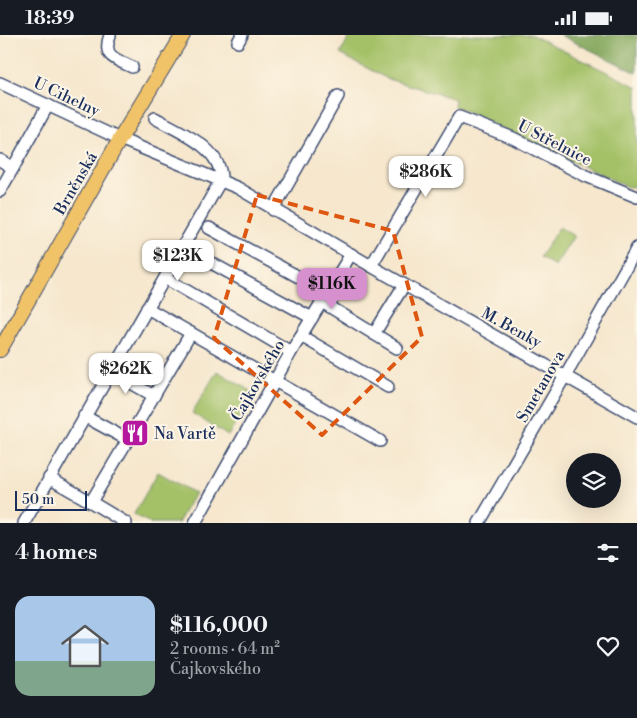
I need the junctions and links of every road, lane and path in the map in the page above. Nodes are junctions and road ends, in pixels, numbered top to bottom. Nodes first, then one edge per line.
1 (110, 35) edge
2 (183, 35) edge
3 (132, 67) dead end
4 (0, 83) edge
5 (338, 96) dead end
6 (48, 105) junction
7 (155, 118) dead end
8 (120, 139) junction
9 (0, 160) edge
10 (13, 168) junction
11 (221, 180) junction
12 (0, 191) edge
13 (637, 198) edge
14 (273, 210) junction
15 (210, 228) dead end
16 (637, 248) edge
17 (195, 254) dead end
18 (351, 254) junction
19 (371, 266) junction
20 (165, 278) junction
21 (404, 285) junction
22 (325, 297) junction
23 (147, 309) junction
24 (312, 318) junction
25 (190, 333) junction
26 (374, 334) junction
27 (301, 336) junction
28 (397, 348) dead end
29 (0, 350) edge
30 (291, 352) junction
31 (110, 371) junction
32 (565, 376) junction
33 (275, 381) junction
34 (388, 387) dead end
35 (154, 396) junction
36 (84, 416) junction
37 (637, 417) edge
38 (128, 440) junction
39 (380, 441) dead end
40 (49, 478) junction
41 (91, 502) junction
42 (24, 523) edge
43 (126, 523) edge
44 (195, 523) edge
45 (479, 523) edge

1 - 3 street
2 - 8 main road, Brněnská
4 - 6 street, U Cihelny
5 - 14 street
6 - 8 street, U Cihelny
6 - 10 street
7 - 11 street
8 - 11 street, M. Benky
8 - 29 main road, Brněnská
9 - 10 street
10 - 12 street
11 - 14 street, M. Benky
11 - 20 street
13 - 19 street, U Střelnice
14 - 18 street, M. Benky
15 - 22 street
16 - 32 street, Smetanova
17 - 24 street
18 - 19 street, M. Benky
18 - 22 street, Čajkovského
19 - 21 street, M. Benky
20 - 23 street
20 - 30 street
21 - 26 street
21 - 32 street, M. Benky
22 - 24 street, Čajkovského
22 - 26 street
23 - 25 street
23 - 31 street
24 - 27 street, Čajkovského
25 - 33 street
25 - 35 street
26 - 28 street
27 - 30 street, Čajkovského
27 - 34 street
30 - 33 street, Čajkovského
31 - 35 street
31 - 36 street
32 - 37 street, M. Benky
32 - 45 street, Smetanova
33 - 39 street
33 - 44 street, Čajkovského
35 - 38 street
36 - 38 street
36 - 40 street
38 - 41 street
40 - 41 street
40 - 42 street
41 - 43 street

